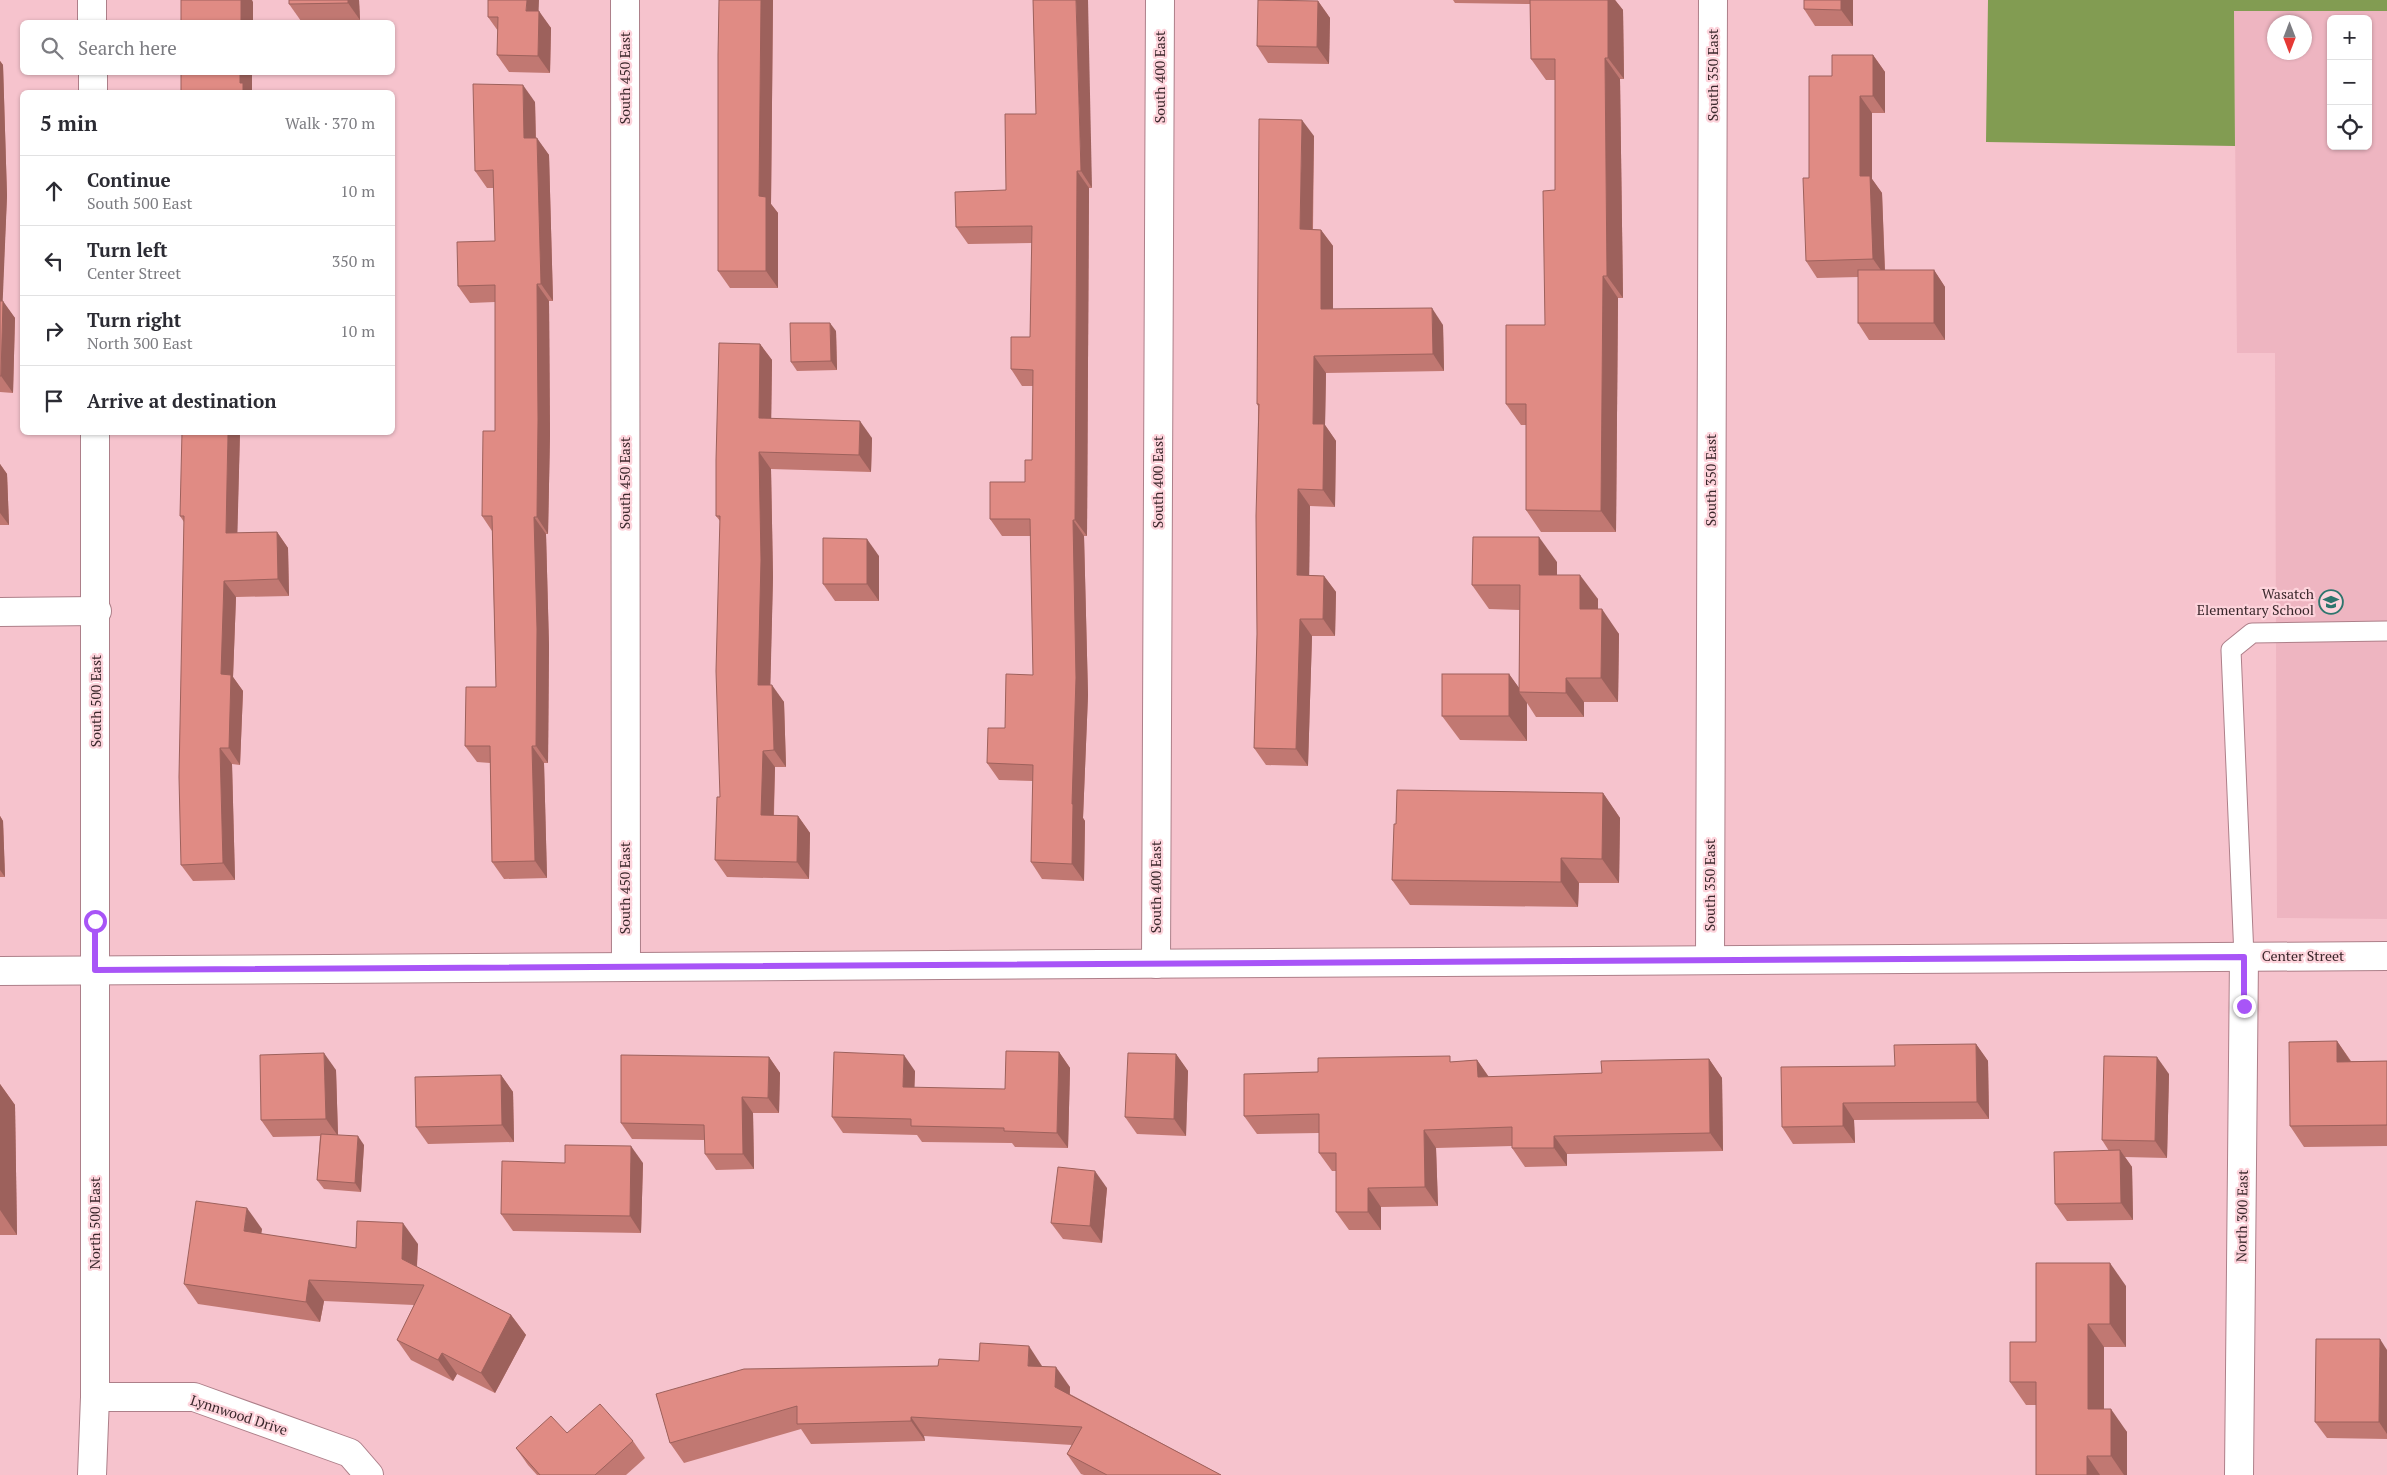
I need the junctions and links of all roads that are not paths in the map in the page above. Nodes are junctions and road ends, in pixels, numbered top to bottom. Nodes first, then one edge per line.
1 (92, 0) edge
2 (625, 0) edge
3 (1160, 0) edge
4 (1713, 0) edge
5 (92, 20) edge
6 (92, 75) edge
7 (93, 90) edge
8 (96, 435) edge
9 (97, 611) junction
10 (0, 612) edge
11 (2387, 631) edge
12 (2387, 956) edge
13 (2244, 957) junction
14 (1710, 960) junction
15 (1156, 964) junction
16 (626, 967) junction
17 (95, 970) junction
18 (0, 971) edge
19 (95, 1397) junction
20 (92, 1475) edge
21 (369, 1475) edge
22 (2239, 1475) edge

1 - 5 street
2 - 16 street, South 450 East
3 - 15 street, South 400 East
4 - 14 street, South 350 East
6 - 7 street
8 - 9 street, South 500 East
9 - 10 street
9 - 17 street, South 500 East
11 - 13 lane
12 - 13 street, Center Street
13 - 14 street, Center Street
13 - 22 street, North 300 East
14 - 15 street, Center Street
15 - 16 street, Center Street
16 - 17 street, Center Street
17 - 18 street, Center Street
17 - 19 street, North 500 East
19 - 20 street, North 500 East
19 - 21 street, Lynnwood Drive

